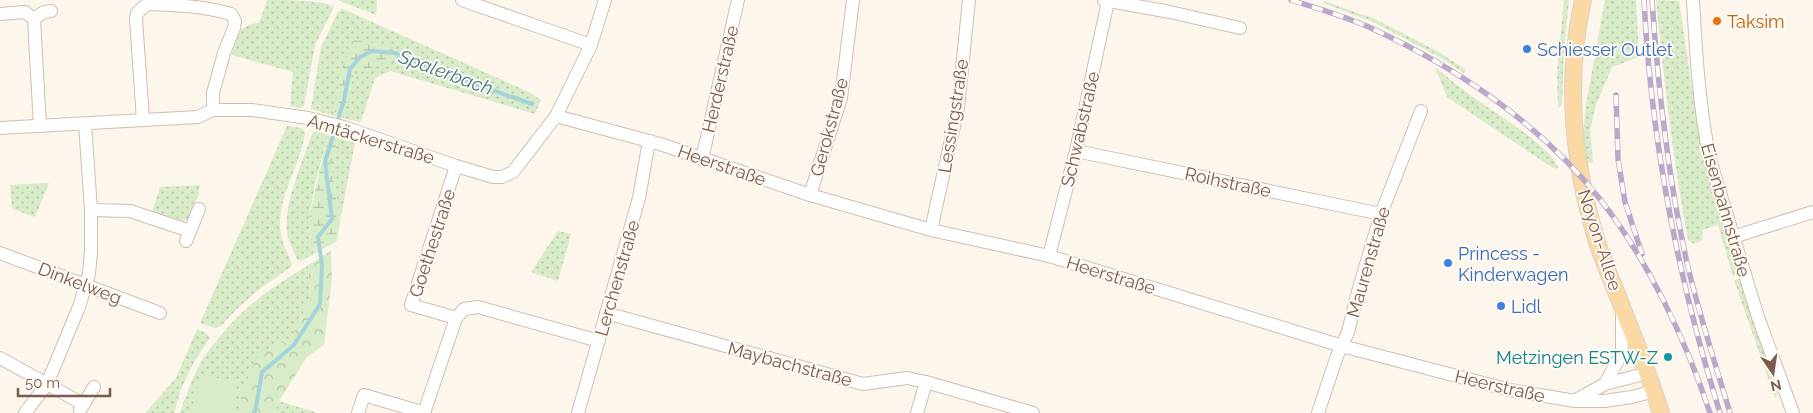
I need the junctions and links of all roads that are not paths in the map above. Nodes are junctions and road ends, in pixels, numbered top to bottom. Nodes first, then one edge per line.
1 (462, 0) edge
2 (605, 0) edge
3 (738, 0) edge
4 (853, 0) edge
5 (969, 0) edge
6 (1104, 0) edge
7 (1108, 0) edge
8 (1583, 0) edge
9 (1693, 0) edge
10 (51, 11) dead end
11 (0, 14) edge
12 (34, 19) junction
13 (1240, 28) dead end
14 (591, 45) junction
15 (213, 110) junction
16 (1421, 111) dead end
17 (556, 116) junction
18 (143, 120) junction
19 (85, 124) junction
20 (40, 126) junction
21 (0, 128) edge
22 (649, 141) junction
23 (1076, 151) junction
24 (702, 159) junction
25 (456, 166) junction
26 (810, 195) junction
27 (199, 209) dead end
28 (91, 210) junction
29 (1813, 212) edge
30 (1381, 214) junction
31 (931, 230) junction
32 (1733, 237) junction
33 (0, 253) edge
34 (1049, 256) junction
35 (87, 284) junction
36 (1622, 307) junction
37 (160, 313) dead end
38 (606, 313) junction
39 (456, 318) junction
40 (599, 341) junction
41 (1342, 346) junction
42 (0, 358) edge
43 (1648, 373) junction
44 (926, 382) junction
45 (46, 384) junction
46 (1605, 384) junction
47 (94, 387) dead end
48 (1654, 390) junction
49 (1575, 401) junction
50 (24, 413) edge
51 (358, 413) edge
52 (425, 413) edge
53 (578, 413) edge
54 (917, 413) edge
55 (1033, 413) edge
56 (1318, 413) edge
57 (1661, 413) edge
58 (1793, 413) edge

1 - 14 street
2 - 14 street, Amtäckerstraße
3 - 24 street, Herderstraße
4 - 26 street, Gerokstraße
5 - 31 street, Lessingstraße
6 - 7 street
7 - 13 street
7 - 23 street, Schwabstraße
8 - 36 main road, Noyon-Allee
9 - 32 street, Eisenbahnstraße
10 - 12 street
11 - 12 street
12 - 20 street
14 - 17 street, Amtäckerstraße
15 - 18 street, Amtäckerstraße
15 - 18 street
15 - 25 street, Amtäckerstraße
16 - 30 street, Maurenstraße
17 - 22 street
17 - 25 street, Amtäckerstraße
18 - 19 street, Amtäckerstraße
19 - 20 street, Amtäckerstraße
19 - 28 street
20 - 21 street, Amtäckerstraße
22 - 24 street, Heerstraße
22 - 38 street, Lerchenstraße
23 - 30 street, Roihstraße
23 - 34 street, Schwabstraße
24 - 26 street, Heerstraße
25 - 39 street, Goethestraße
26 - 31 street, Heerstraße
27 - 28 street
28 - 35 street
29 - 32 street
30 - 41 street, Maurenstraße
31 - 34 street, Heerstraße
32 - 58 street, Eisenbahnstraße
33 - 35 street, Dinkelweg
34 - 41 street, Heerstraße
35 - 37 street, Dinkelweg
35 - 45 street
36 - 43 main road, Noyon-Allee
36 - 46 street
38 - 40 street, Lerchenstraße
38 - 44 street, Maybachstraße
39 - 40 street
39 - 52 street
40 - 53 street, Lerchenstraße
41 - 49 street, Heerstraße
41 - 56 street, Maurenstraße
42 - 45 street
43 - 46 street
43 - 48 main road, Noyon-Allee
44 - 54 street
44 - 55 street, Maybachstraße
45 - 47 street
45 - 50 street
46 - 49 street
48 - 49 street, Heerstraße
48 - 57 main road, Noyon-Allee
51 - 52 street

